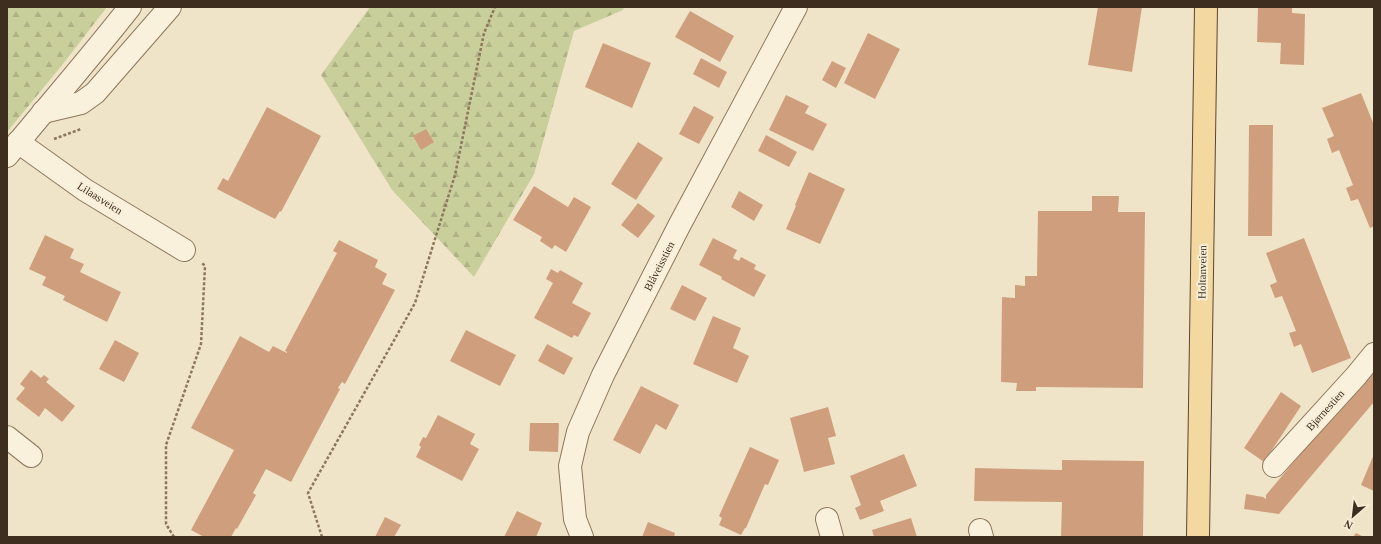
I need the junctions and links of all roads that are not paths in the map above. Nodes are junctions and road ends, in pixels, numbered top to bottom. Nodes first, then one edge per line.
1 (130, 7) edge
2 (170, 7) edge
3 (796, 7) edge
4 (1206, 7) edge
5 (43, 112) junction
6 (13, 149) edge
7 (184, 250) road end
8 (1374, 354) edge
9 (7, 437) edge
10 (31, 456) dead end
11 (1274, 466) dead end
12 (582, 537) edge
13 (1198, 537) edge

1 - 5 street, Lilaasveien
2 - 5 street
3 - 12 street, Blåveisstien
4 - 13 main road, Holtanveien
5 - 6 street, Lilaasveien
6 - 7 street, Lilaasveien
8 - 11 street, Bjørnestien
9 - 10 street

